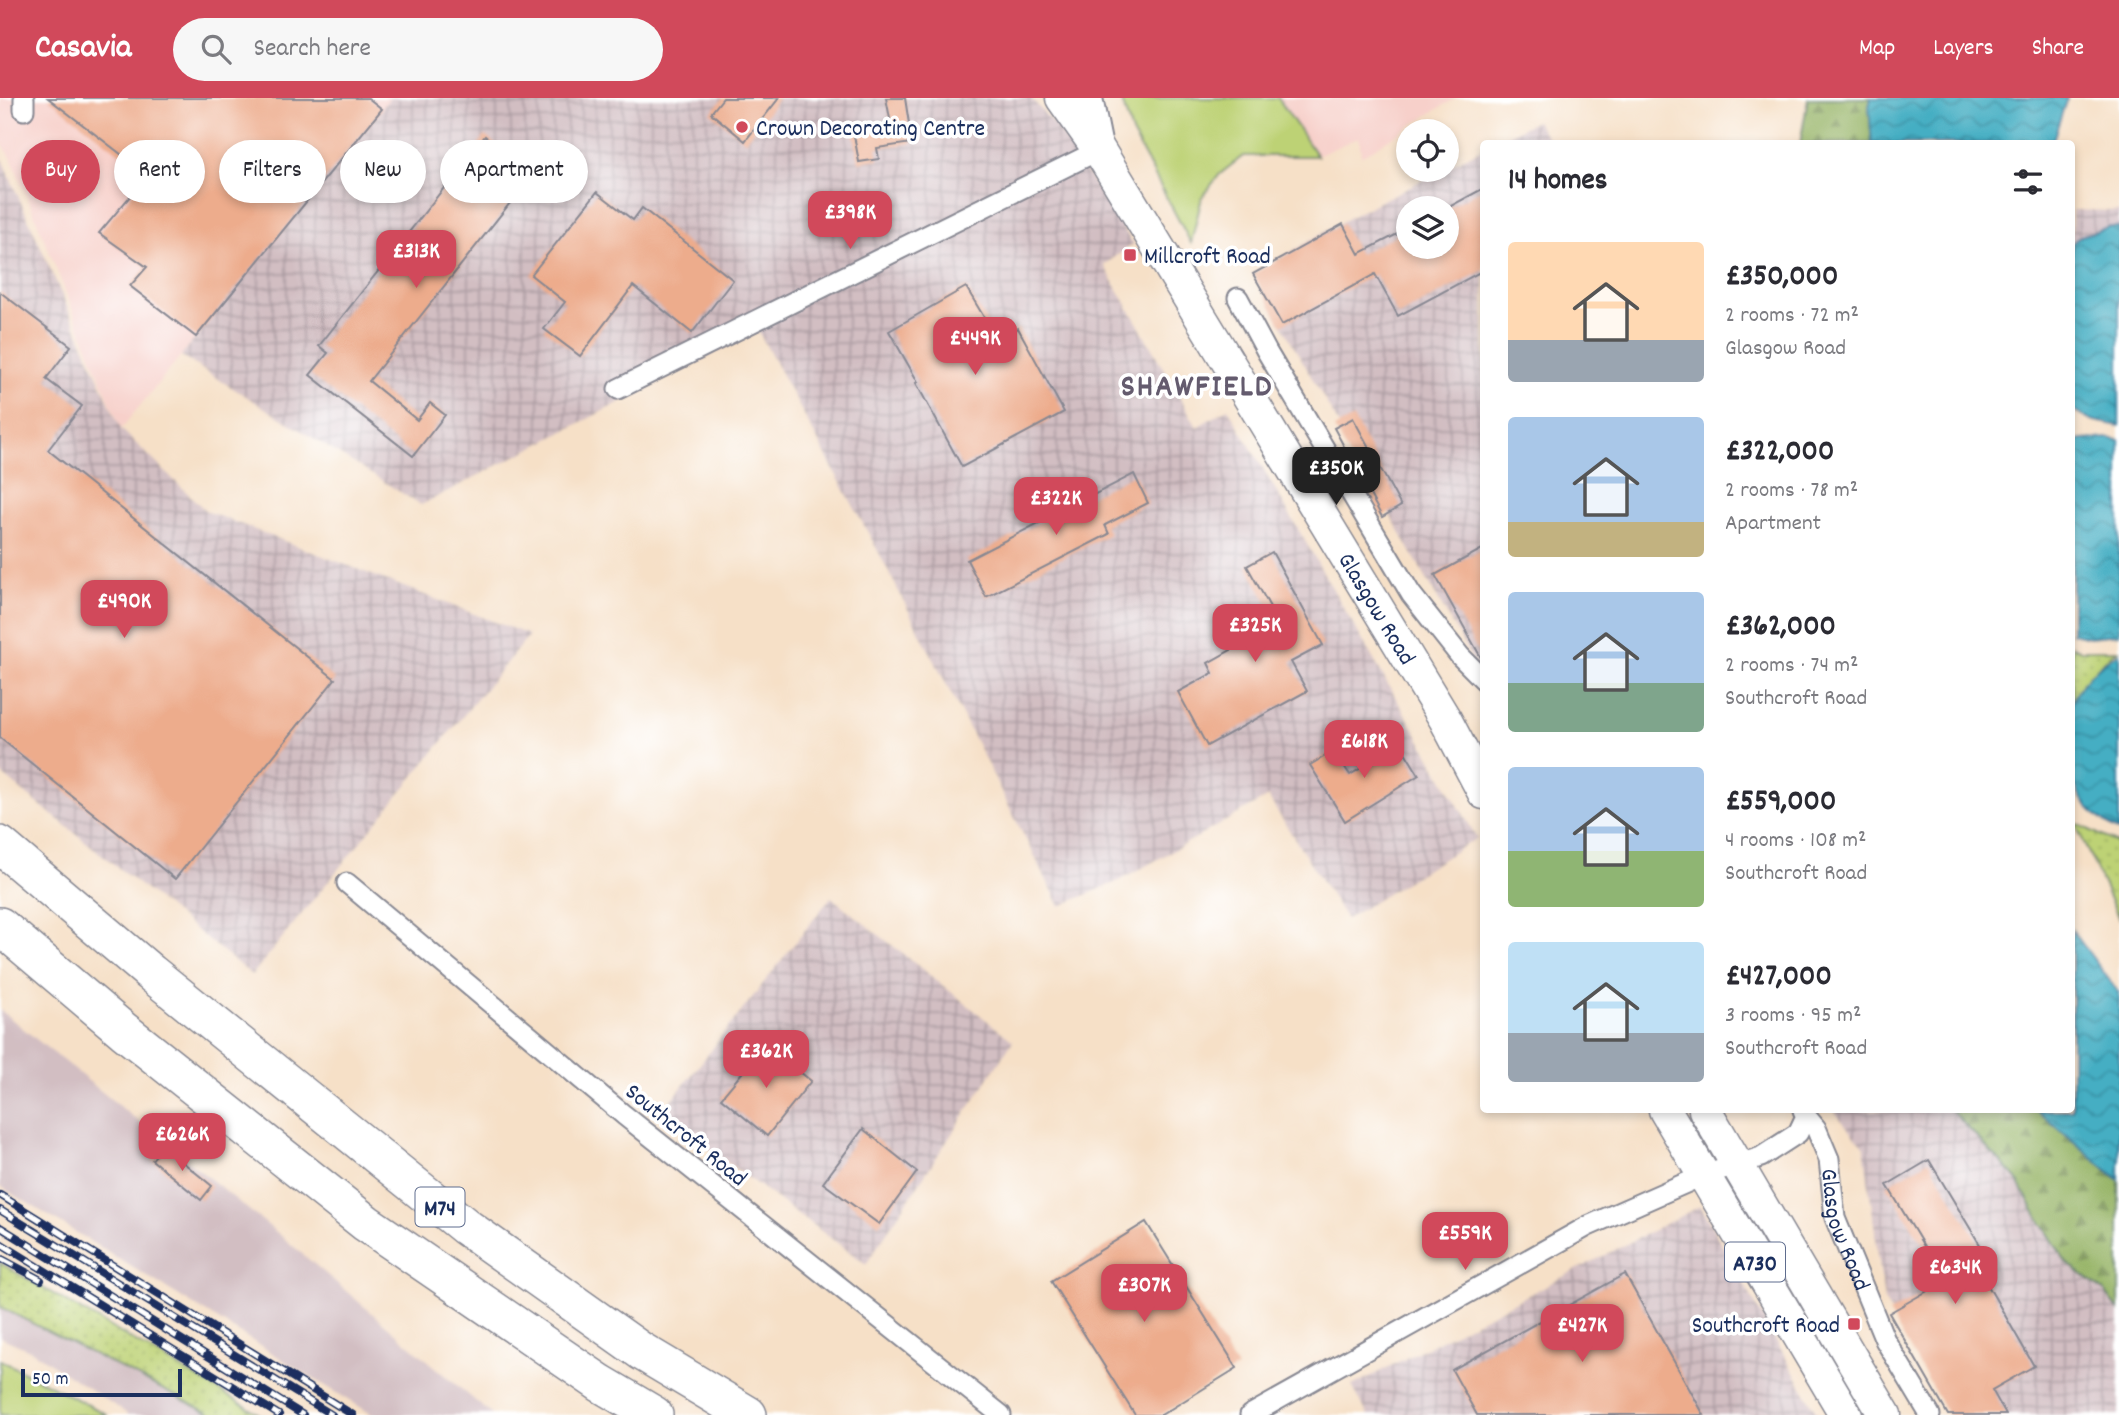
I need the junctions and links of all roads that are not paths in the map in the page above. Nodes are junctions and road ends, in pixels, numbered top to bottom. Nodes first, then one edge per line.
1 (1062, 98) edge
2 (1088, 98) edge
3 (1099, 150) junction
4 (1238, 298) dead end
5 (618, 389) dead end
6 (1480, 676) edge
7 (1445, 719) junction
8 (1480, 760) edge
9 (1480, 785) edge
10 (0, 845) edge
11 (347, 883) dead end
12 (0, 926) edge
13 (1667, 1113) edge
14 (1707, 1113) edge
15 (1804, 1113) edge
16 (1737, 1165) junction
17 (1704, 1175) junction
18 (654, 1415) edge
19 (748, 1415) edge
20 (1001, 1415) edge
21 (1250, 1415) edge
22 (1846, 1415) edge
23 (1885, 1415) edge
24 (1930, 1415) edge

1 - 3 main road
2 - 3 street, Glasgow Road
3 - 5 street
3 - 7 main road, Glasgow Road
4 - 6 street, Glasgow Road
7 - 8 main road, Glasgow Road
7 - 9 main road, Glasgow Road
10 - 19 highway, M74
11 - 20 street, Southcroft Road
12 - 18 highway, M74
13 - 17 main road, A730
14 - 16 main road, Glasgow Road / A730
15 - 16 street, Glasgow Road
15 - 24 street, Glasgow Road
16 - 17 street, Glasgow Road
16 - 23 main road, Glasgow Road / A730
17 - 21 street
17 - 22 main road, A730

